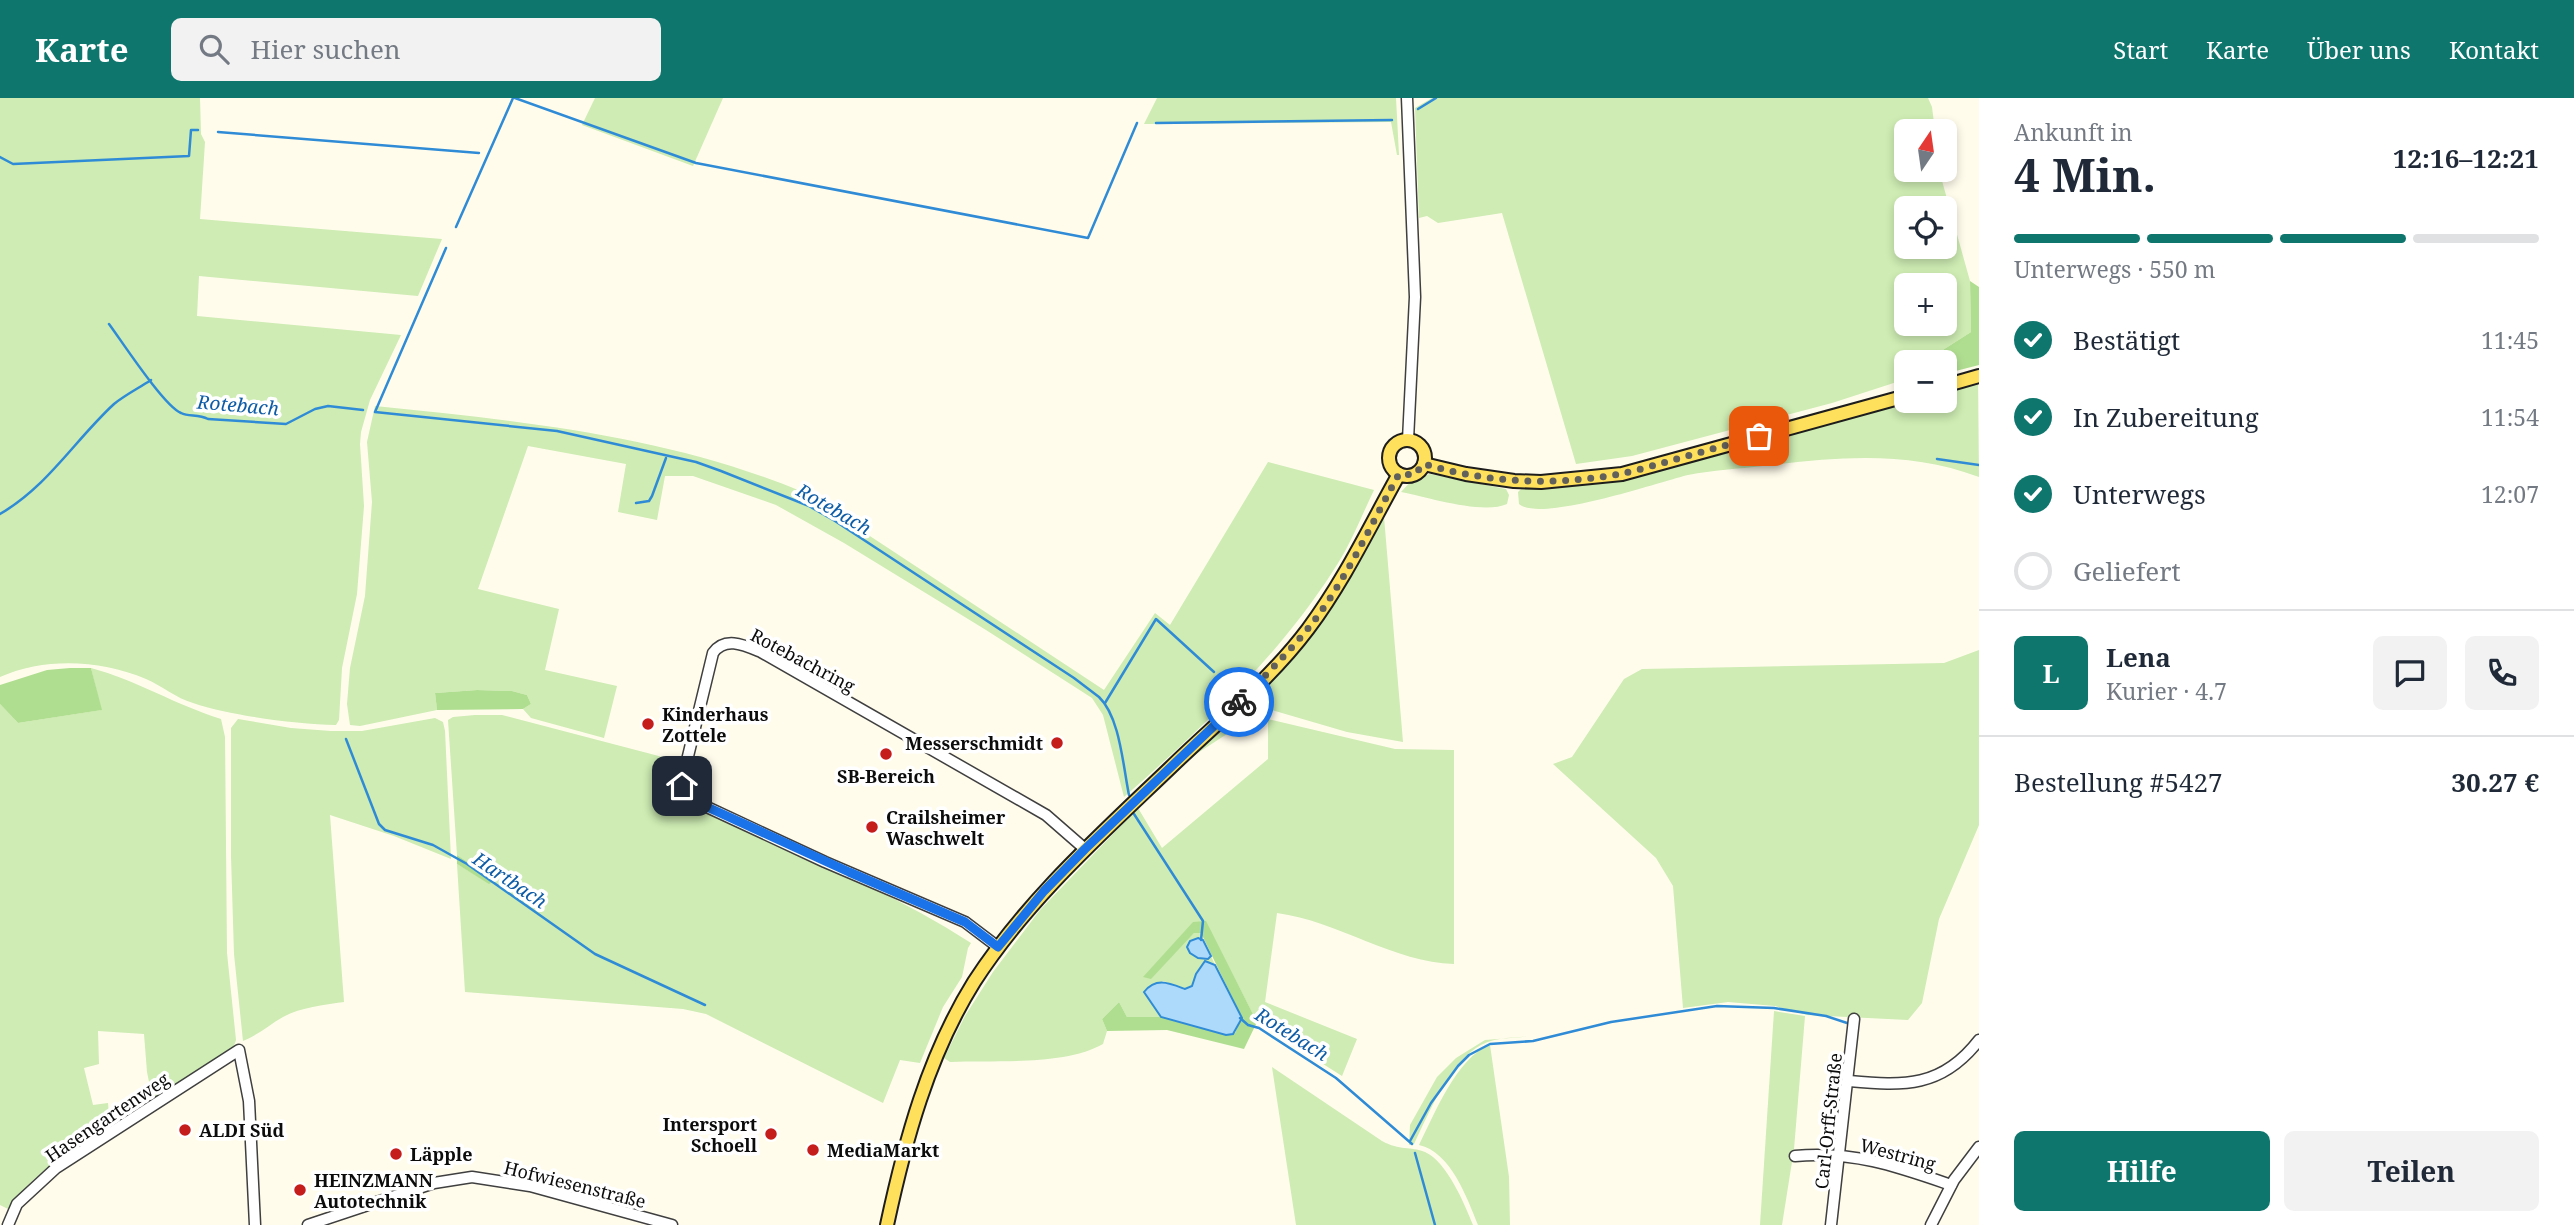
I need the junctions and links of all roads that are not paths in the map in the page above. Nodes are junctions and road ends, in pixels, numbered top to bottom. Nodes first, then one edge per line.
1 (1408, 98) edge
2 (1979, 376) edge
3 (1957, 382) edge
4 (1894, 399) edge
5 (1408, 440) junction
6 (1424, 464) junction
7 (1399, 474) junction
8 (1085, 849) junction
9 (998, 947) junction
10 (1854, 1019) dead end
11 (1979, 1040) edge
12 (1849, 1081) junction
13 (1979, 1147) edge
14 (1840, 1155) junction
15 (1795, 1156) dead end
16 (1951, 1185) junction
17 (8, 1225) edge
18 (255, 1225) edge
19 (308, 1225) edge
20 (672, 1225) edge
21 (887, 1225) edge
22 (1831, 1225) edge
23 (1931, 1225) edge

1 - 5 street
2 - 3 main road
4 - 6 main road
5 - 6 main road
5 - 7 main road
6 - 7 main road
7 - 8 main road
8 - 9 main road
8 - 9 street, Rotebachring
9 - 21 main road
10 - 12 street, Carl-Orff-Straße
11 - 12 street
12 - 14 street, Carl-Orff-Straße
13 - 16 street, Westring
14 - 15 street, Westring
14 - 16 street, Westring
14 - 22 street, Carl-Orff-Straße
16 - 23 street, Westring
17 - 18 street, Hasengartenweg
19 - 20 street, Hofwiesenstraße

